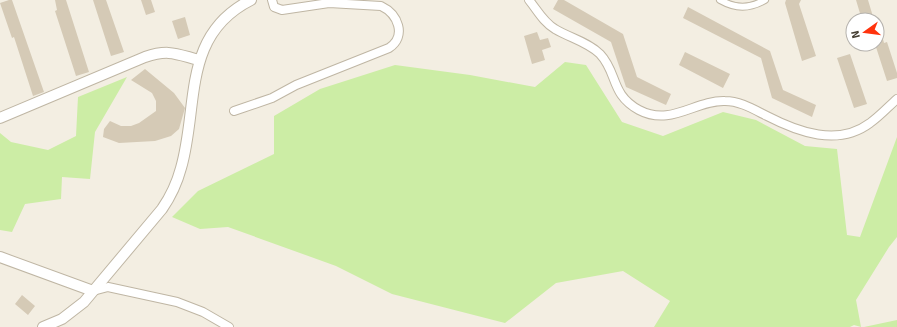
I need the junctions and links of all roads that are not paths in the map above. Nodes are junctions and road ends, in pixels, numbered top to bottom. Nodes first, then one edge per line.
1 (251, 0) edge
2 (272, 0) edge
3 (529, 0) edge
4 (720, 0) edge
5 (765, 0) edge
6 (199, 60) junction
7 (897, 99) edge
8 (234, 111) dead end
9 (0, 118) edge
10 (0, 257) edge
11 (92, 291) junction
12 (43, 327) edge
13 (229, 327) edge

1 - 6 street
2 - 8 street
3 - 7 street
4 - 5 street
6 - 9 street
6 - 11 street
10 - 11 street
11 - 12 street
11 - 13 street

